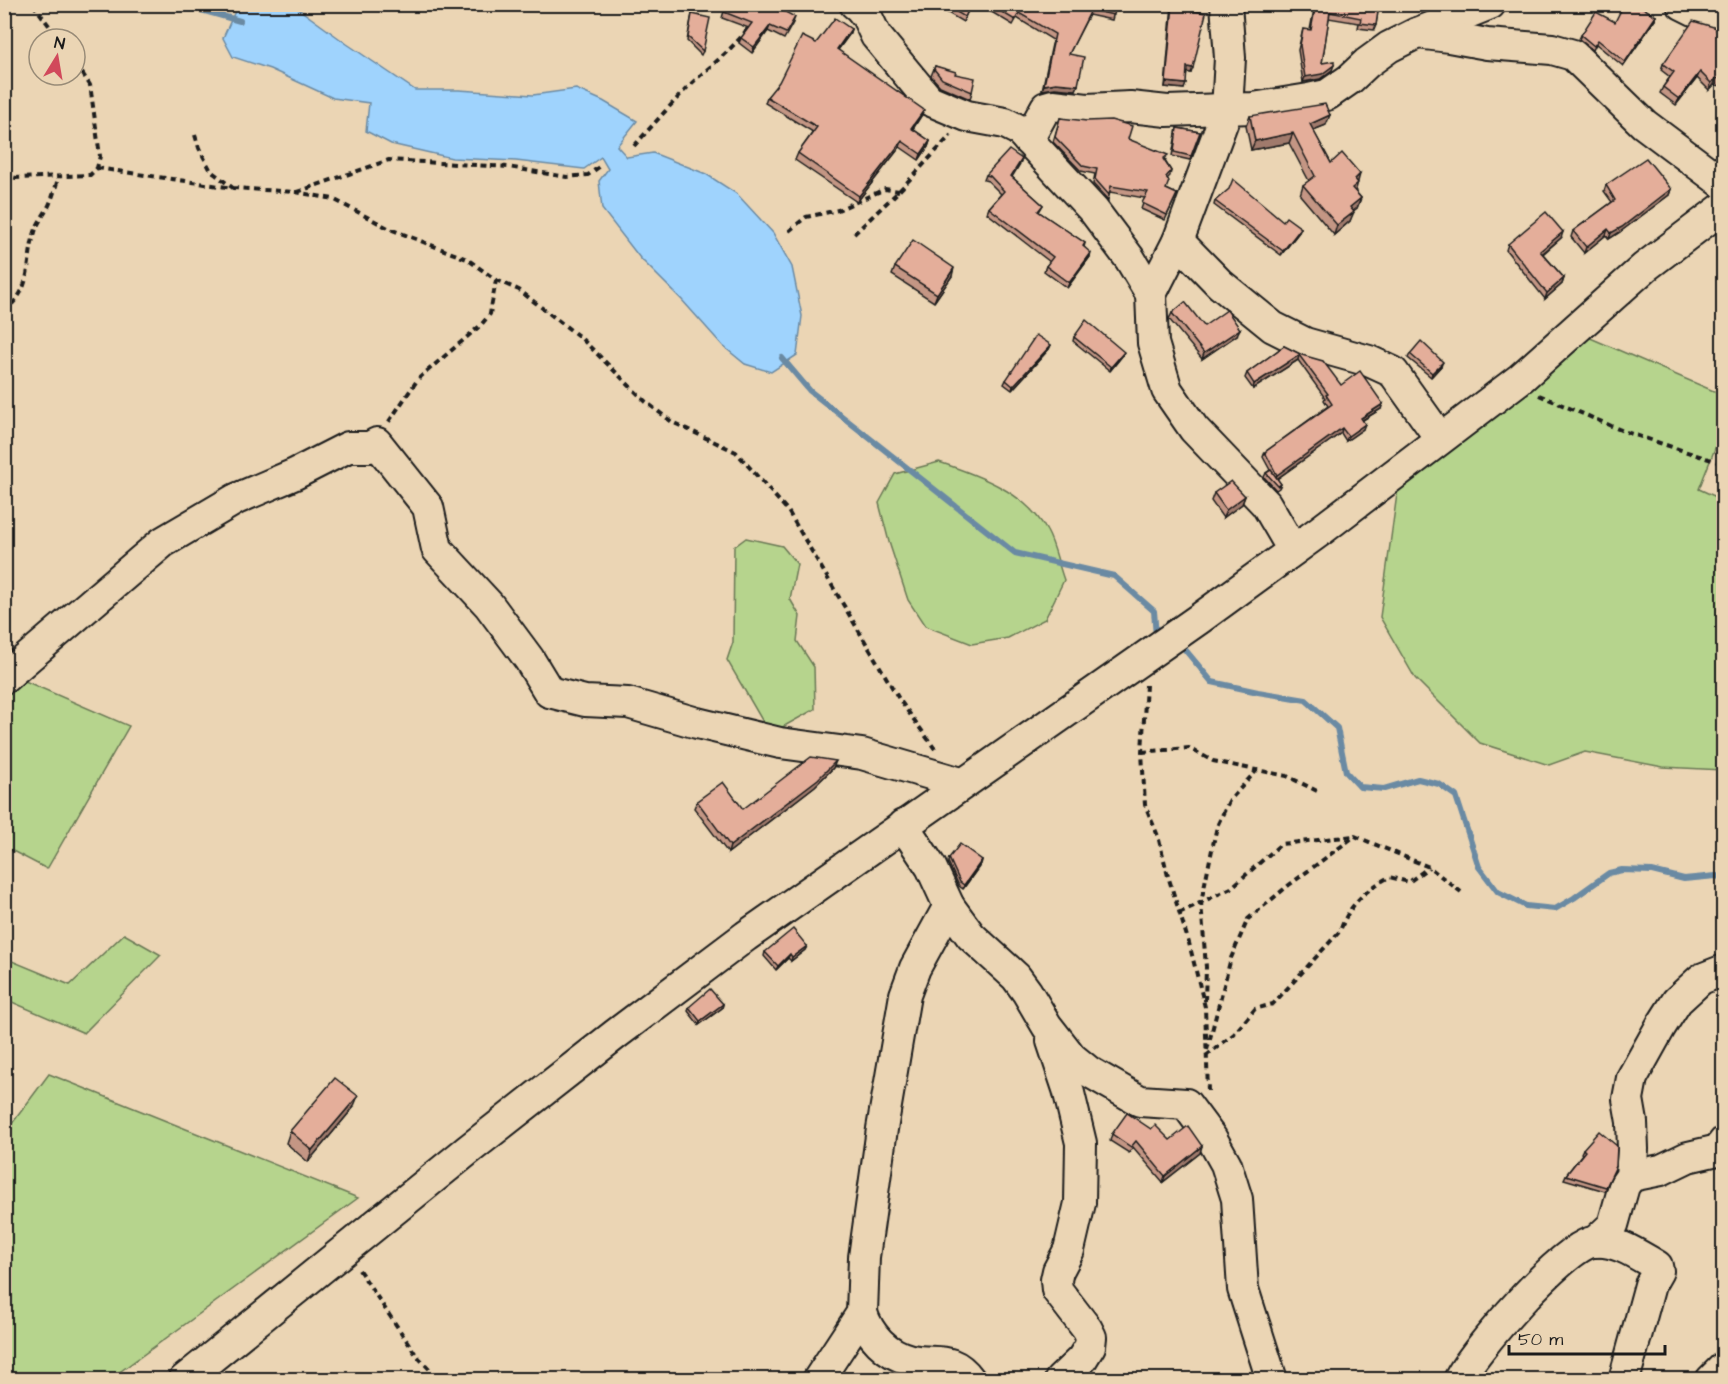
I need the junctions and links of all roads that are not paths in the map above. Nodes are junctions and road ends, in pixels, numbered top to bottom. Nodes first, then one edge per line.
1 (1226, 4) edge
2 (1490, 4) edge
3 (1682, 4) edge
4 (867, 9) edge
5 (1724, 19) edge
6 (1417, 33) junction
7 (1227, 110) junction
8 (1028, 140) junction
9 (1724, 184) edge
10 (1724, 207) edge
11 (1178, 241) junction
12 (1151, 294) junction
13 (1440, 438) junction
14 (1293, 550) junction
15 (4, 678) edge
16 (961, 783) junction
17 (903, 825) junction
18 (949, 906) junction
19 (1724, 970) edge
20 (1047, 1026) junction
21 (1724, 1142) edge
22 (1631, 1176) junction
23 (1595, 1242) junction
24 (862, 1313) junction
25 (1724, 1367) edge
26 (184, 1380) edge
27 (818, 1380) edge
28 (970, 1380) edge
29 (1060, 1380) edge
30 (1272, 1380) edge
31 (1459, 1380) edge
32 (1624, 1380) edge
33 (1711, 1380) edge

1 - 7 street
2 - 6 street
3 - 5 street
4 - 8 street
6 - 7 street
6 - 9 street
7 - 8 street
7 - 11 street
8 - 12 street
10 - 13 street
11 - 12 street
11 - 13 street
12 - 14 street
13 - 14 street
14 - 16 street
15 - 16 street
16 - 17 street
17 - 18 street
17 - 26 street
18 - 20 street
18 - 24 street
19 - 22 street
20 - 29 street
20 - 30 street
21 - 22 street
22 - 23 street
23 - 31 street
23 - 32 street
24 - 27 street
24 - 28 street
25 - 33 street

